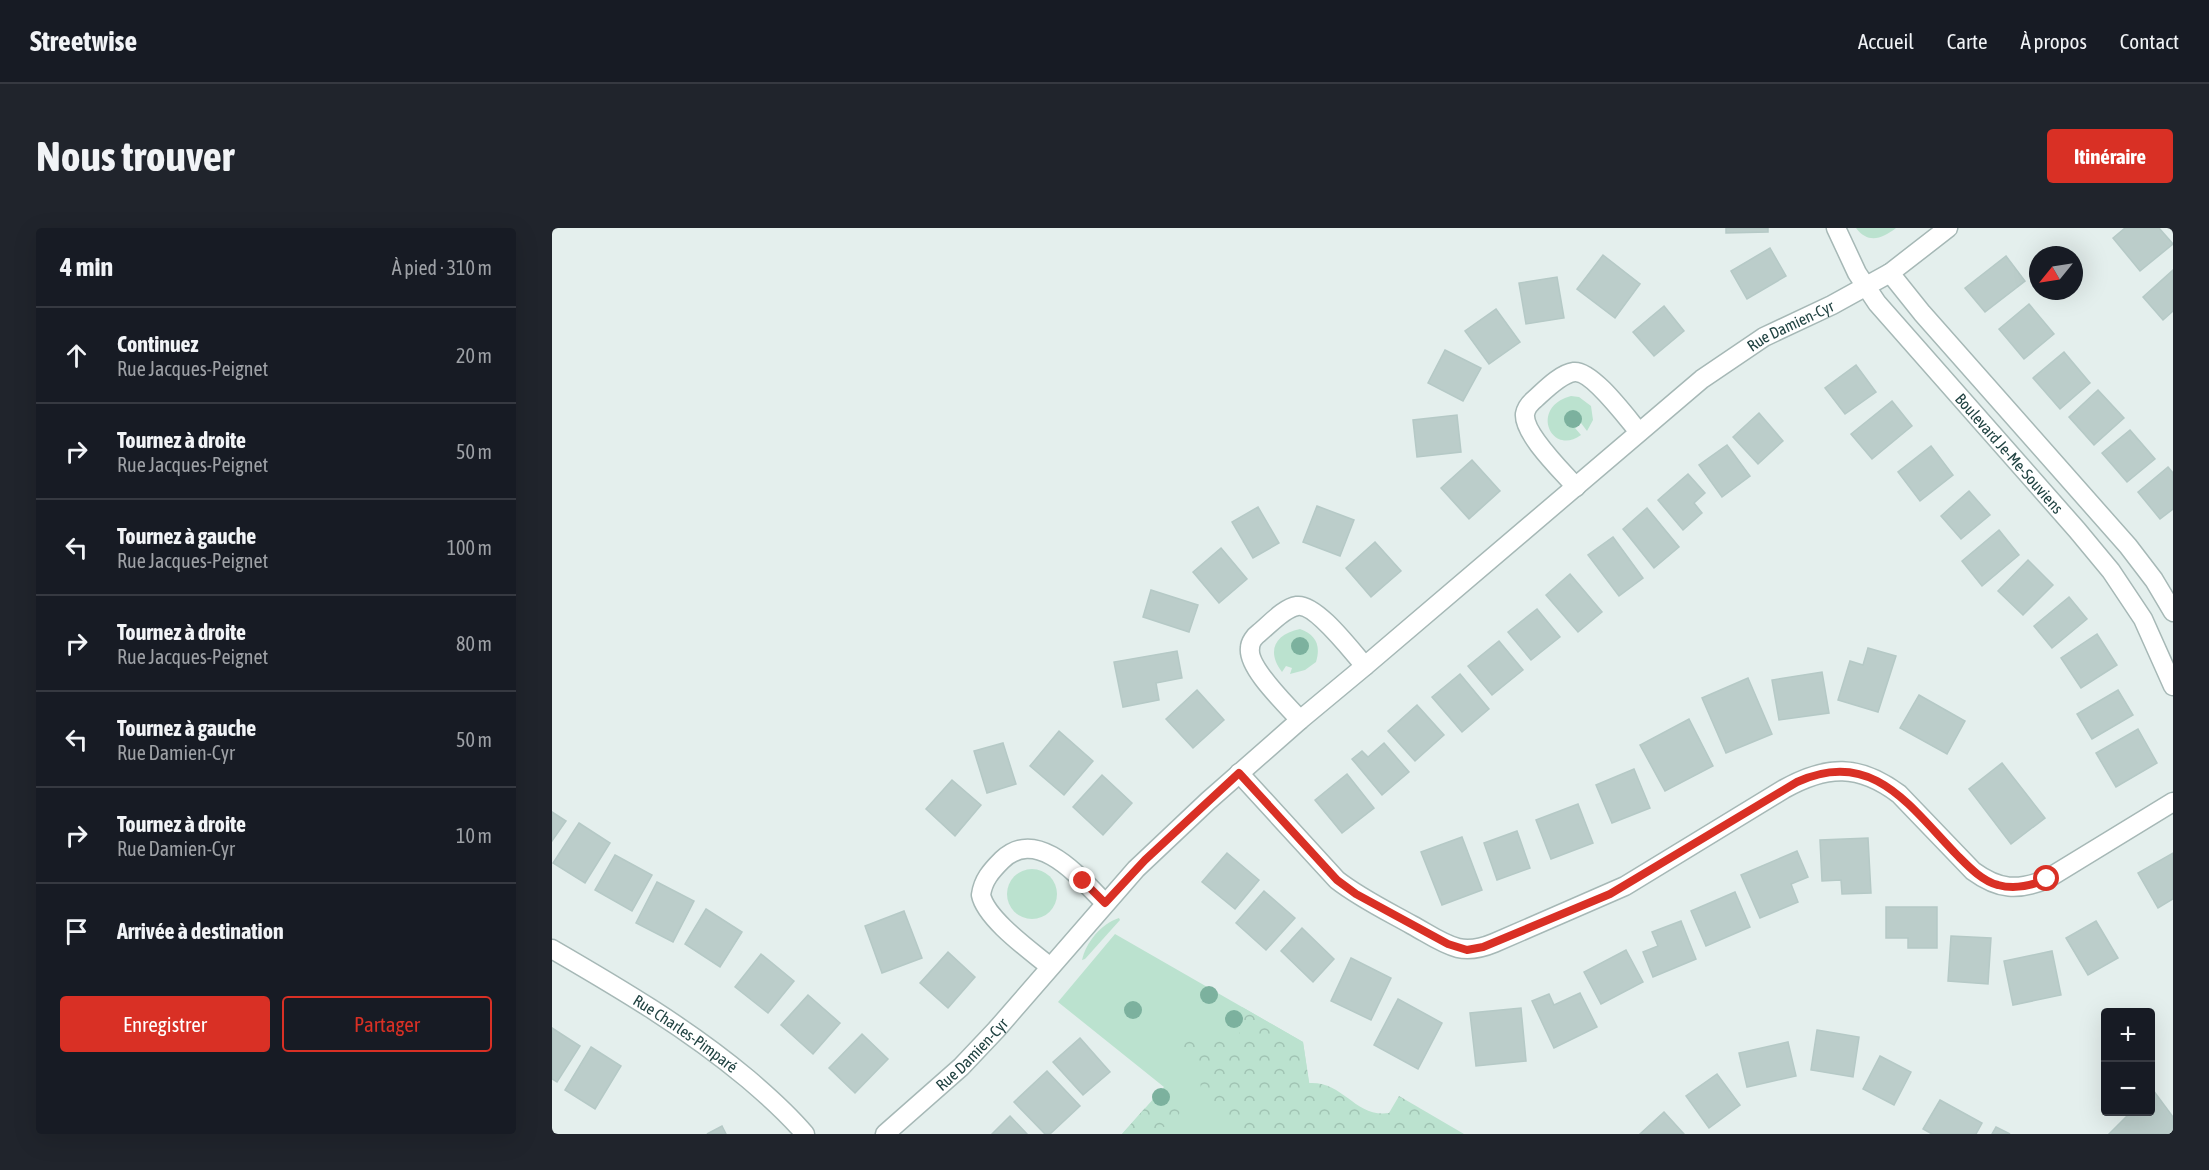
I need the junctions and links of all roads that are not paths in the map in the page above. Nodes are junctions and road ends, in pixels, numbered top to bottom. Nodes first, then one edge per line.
1 (1836, 228) edge
2 (1948, 228) edge
3 (1890, 273) junction
4 (1865, 286) junction
5 (1639, 432) junction
6 (1576, 487) junction
7 (2173, 612) edge
8 (1365, 666) junction
9 (2173, 686) edge
10 (1300, 720) junction
11 (1239, 773) junction
12 (2173, 802) edge
13 (1105, 903) junction
14 (552, 949) edge
15 (1049, 966) junction
16 (804, 1134) edge
17 (885, 1134) edge

1 - 4 street, Boulevard Je-Me-Souviens
2 - 3 street, Rue Damien-Cyr
3 - 4 street, Rue Damien-Cyr
3 - 7 street, Boulevard Je-Me-Souviens
4 - 5 street, Rue Damien-Cyr
4 - 9 street, Boulevard Je-Me-Souviens
5 - 6 street, Rue Damien-Cyr
5 - 6 street
6 - 8 street, Rue Damien-Cyr
8 - 10 street, Rue Damien-Cyr
8 - 10 street
10 - 11 street, Rue Damien-Cyr
11 - 12 street
11 - 13 street, Rue Damien-Cyr
13 - 15 street, Rue Damien-Cyr
13 - 15 street
14 - 16 street, Rue Charles-Pimparé
15 - 17 street, Rue Damien-Cyr

